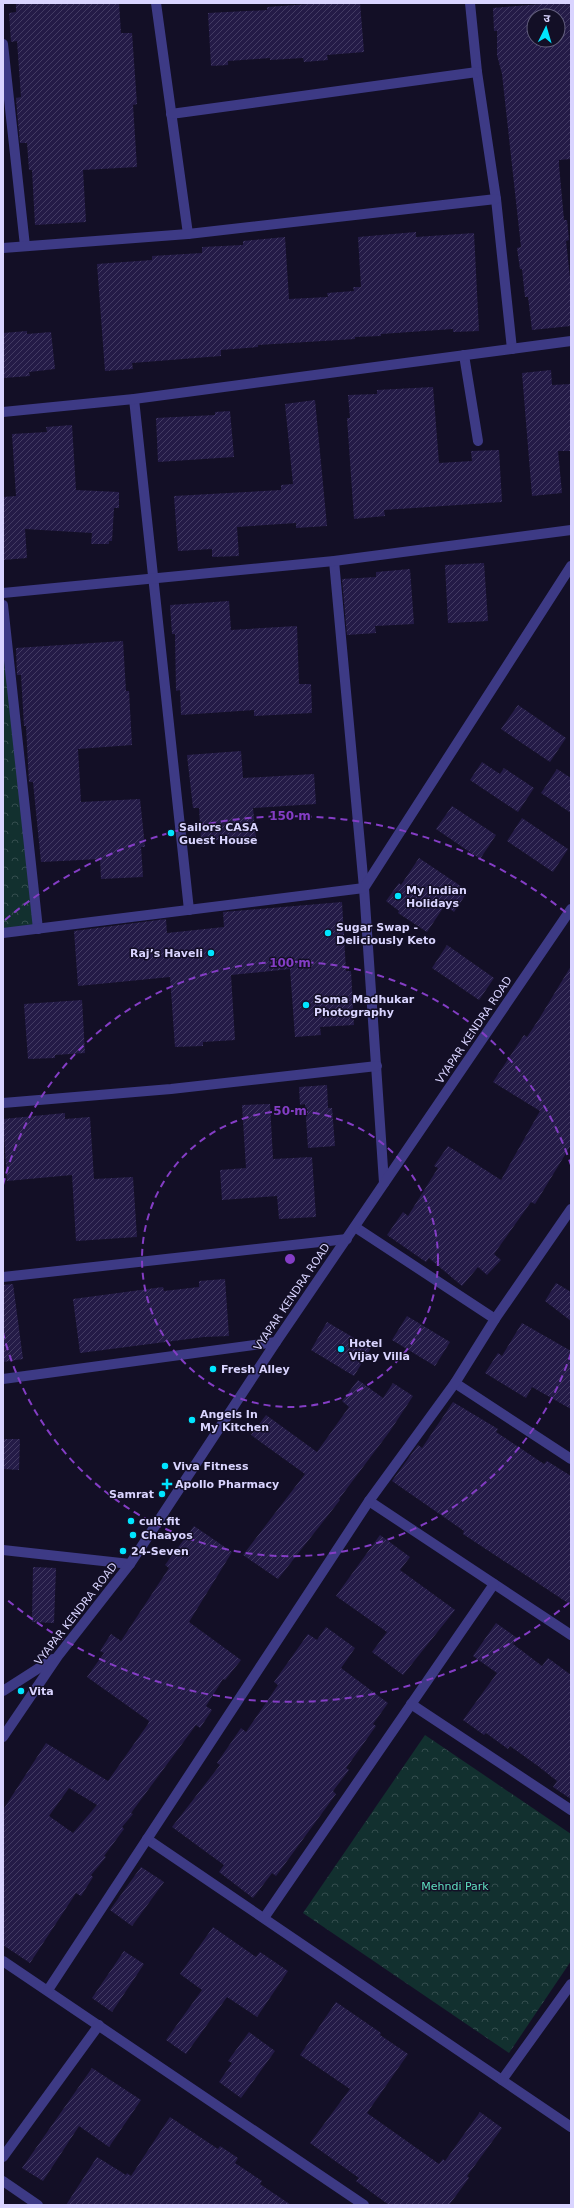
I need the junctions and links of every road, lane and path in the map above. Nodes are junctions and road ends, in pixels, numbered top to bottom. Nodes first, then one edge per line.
1 (156, 3) edge
2 (470, 3) edge
3 (3, 44) edge
4 (477, 72) junction
5 (171, 114) junction
6 (496, 199) junction
7 (188, 234) junction
8 (25, 246) junction
9 (3, 248) edge
10 (571, 341) edge
11 (512, 349) junction
12 (464, 355) junction
13 (134, 399) junction
14 (3, 412) edge
15 (478, 441) dead end
16 (571, 530) edge
17 (334, 561) junction
18 (571, 566) edge
19 (153, 579) junction
20 (3, 593) edge
21 (3, 604) edge
22 (364, 888) junction
23 (571, 909) edge
24 (188, 910) junction
25 (38, 929) junction
26 (3, 933) edge
27 (377, 1066) junction
28 (3, 1103) edge
29 (384, 1183) junction
30 (571, 1209) edge
31 (355, 1227) junction
32 (347, 1239) junction
33 (3, 1278) edge
34 (494, 1319) junction
35 (276, 1342) junction
36 (3, 1379) edge
37 (455, 1383) junction
38 (571, 1460) edge
39 (369, 1501) junction
40 (3, 1550) edge
41 (130, 1564) junction
42 (494, 1584) junction
43 (571, 1635) edge
44 (58, 1656) junction
45 (3, 1691) edge
46 (411, 1704) junction
47 (3, 1737) edge
48 (571, 1810) edge
49 (147, 1839) junction
50 (264, 1918) junction
51 (3, 1961) edge
52 (571, 1984) edge
53 (48, 1990) junction
54 (99, 2025) junction
55 (502, 2080) junction
56 (571, 2127) edge
57 (3, 2157) edge
58 (3, 2181) edge
59 (38, 2205) edge
60 (364, 2205) edge

1 - 5 street
2 - 4 street
3 - 8 street
4 - 5 street
4 - 6 street
5 - 7 street
6 - 7 street
6 - 11 street
7 - 8 street
8 - 9 street
10 - 11 street
11 - 12 street
12 - 13 street
12 - 15 street
13 - 14 street
13 - 19 street
16 - 17 street
17 - 19 street
17 - 22 street
18 - 22 street
19 - 20 street
19 - 24 street
21 - 25 street
22 - 24 street
22 - 27 street
23 - 29 street, VYAPAR KENDRA ROAD
24 - 25 street
25 - 26 street
27 - 28 street
27 - 29 street
29 - 31 street, VYAPAR KENDRA ROAD
30 - 34 street
31 - 32 street, VYAPAR KENDRA ROAD
31 - 34 street
32 - 33 street
32 - 35 street, VYAPAR KENDRA ROAD
34 - 37 street
35 - 36 street
35 - 41 street, VYAPAR KENDRA ROAD
37 - 38 street
37 - 39 street
39 - 42 street
39 - 49 street
40 - 41 street
41 - 44 street, VYAPAR KENDRA ROAD
42 - 43 street
42 - 46 street
44 - 45 street
44 - 47 street, VYAPAR KENDRA ROAD
46 - 48 street
46 - 50 street
49 - 50 street
49 - 53 street
50 - 55 street
51 - 53 street
52 - 55 street
53 - 54 street
54 - 57 street
54 - 60 street
55 - 56 street
58 - 59 street

